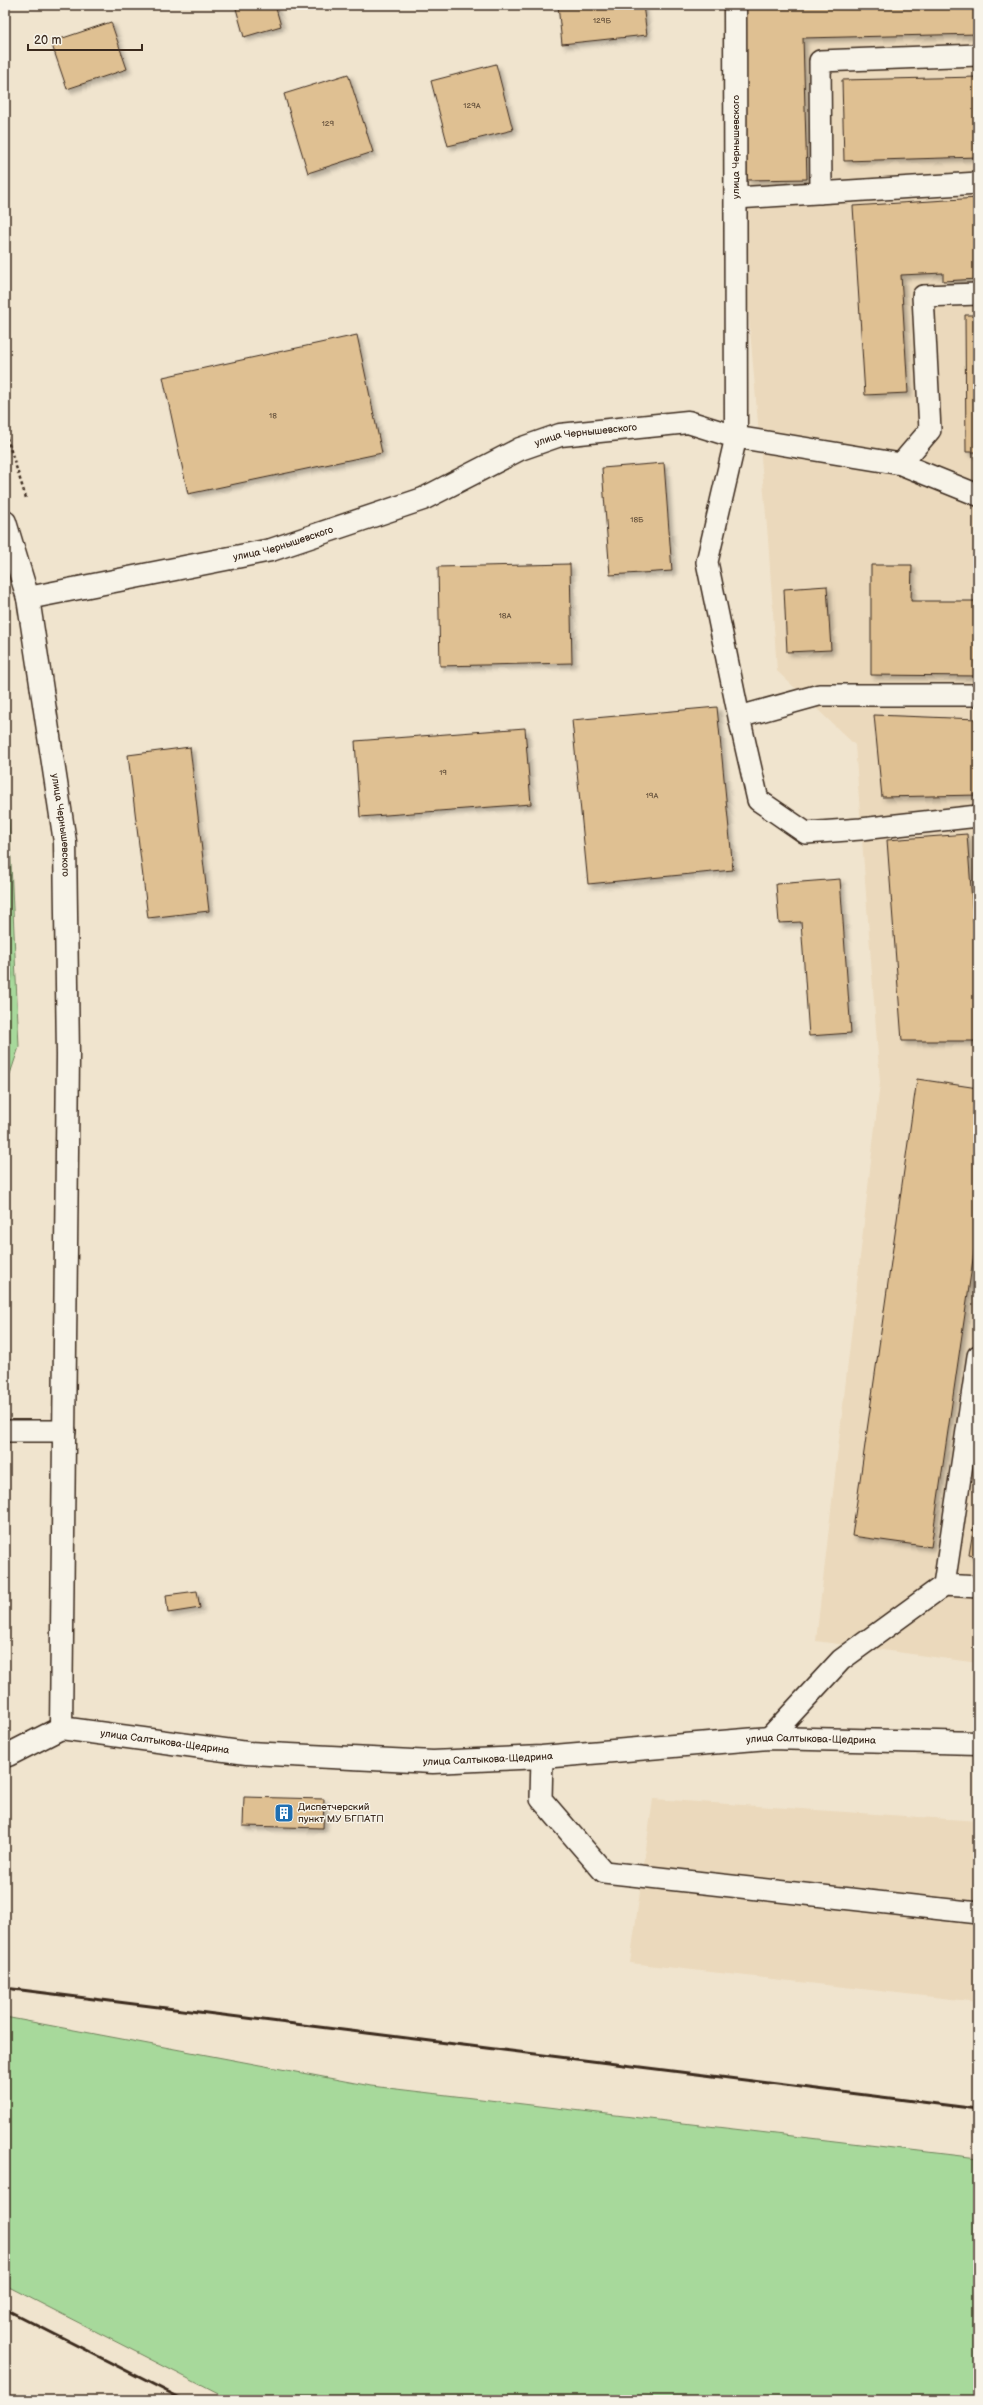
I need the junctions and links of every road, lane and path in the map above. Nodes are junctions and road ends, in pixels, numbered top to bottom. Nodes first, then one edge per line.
1 (735, 5) edge
2 (978, 55) edge
3 (978, 183) edge
4 (821, 193) junction
5 (736, 198) junction
6 (978, 294) edge
7 (736, 437) junction
8 (901, 464) junction
9 (978, 496) edge
10 (5, 522) edge
11 (28, 598) junction
12 (978, 695) edge
13 (739, 717) junction
14 (978, 816) edge
15 (978, 1356) edge
16 (5, 1431) edge
17 (65, 1431) junction
18 (944, 1585) junction
19 (978, 1587) edge
20 (61, 1728) junction
21 (769, 1738) junction
22 (978, 1743) edge
23 (5, 1753) edge
24 (542, 1757) junction
25 (978, 1913) edge

1 - 5 street, улица Чернышевского
2 - 4 lane
3 - 4 lane
4 - 5 lane
5 - 7 street, улица Чернышевского
6 - 8 lane
7 - 8 lane
7 - 11 street, улица Чернышевского
7 - 13 lane
8 - 9 lane
10 - 11 street, улица Чернышевского
11 - 17 street, улица Чернышевского
12 - 13 lane
13 - 14 lane
15 - 18 lane
16 - 17 lane
17 - 20 street, улица Чернышевского
18 - 19 lane
18 - 21 lane
20 - 23 street
20 - 24 street, улица Салтыкова-Щедрина
21 - 22 street, улица Салтыкова-Щедрина
21 - 24 street, улица Салтыкова-Щедрина
24 - 25 lane

